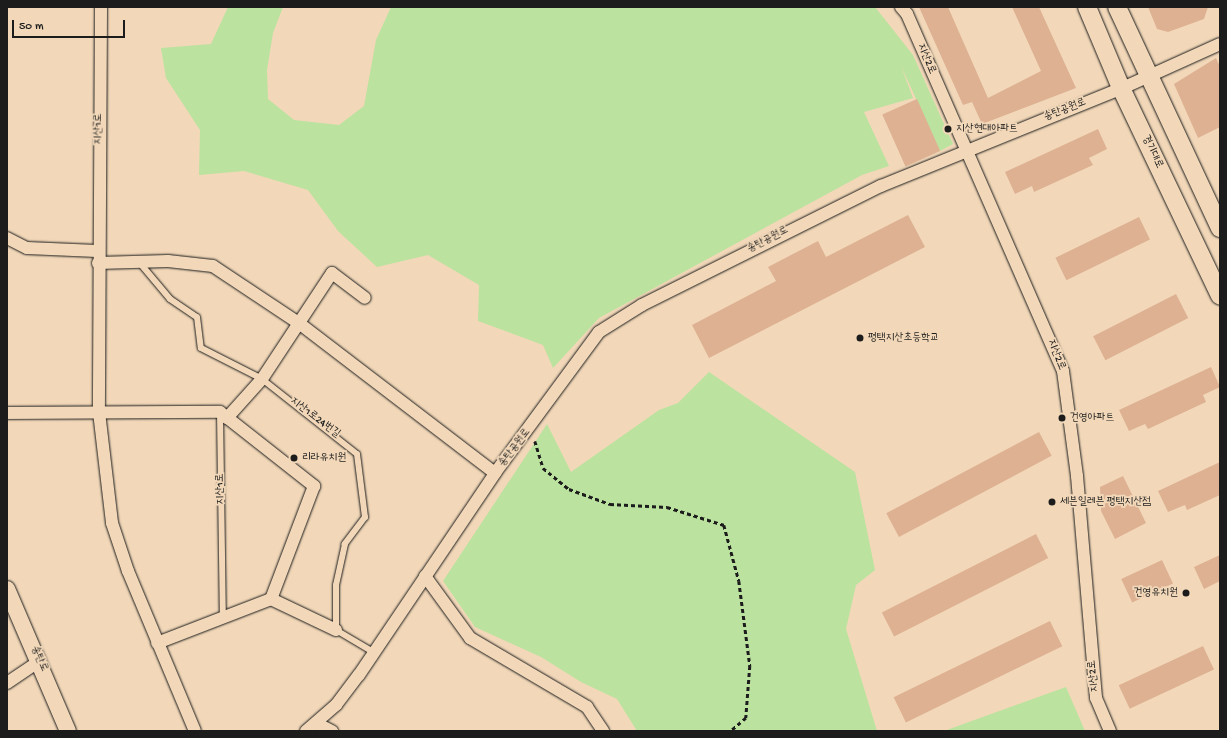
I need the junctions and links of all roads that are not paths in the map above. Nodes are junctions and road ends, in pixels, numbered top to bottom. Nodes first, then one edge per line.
1 (100, 7) edge
2 (901, 7) edge
3 (1088, 7) edge
4 (1117, 7) edge
5 (1220, 44) edge
6 (1147, 77) junction
7 (1121, 88) junction
8 (964, 150) junction
9 (1220, 228) edge
10 (7, 238) edge
11 (97, 251) junction
12 (138, 262) junction
13 (98, 263) junction
14 (1220, 296) edge
15 (365, 298) dead end
16 (300, 324) junction
17 (262, 379) junction
18 (99, 412) junction
19 (7, 413) edge
20 (223, 415) junction
21 (495, 473) junction
22 (425, 576) junction
23 (7, 589) edge
24 (271, 599) junction
25 (223, 616) junction
26 (336, 630) junction
27 (157, 643) junction
28 (372, 652) junction
29 (40, 661) junction
30 (7, 683) edge
31 (318, 724) junction
32 (68, 731) edge
33 (195, 731) edge
34 (306, 731) edge
35 (332, 731) edge
36 (603, 731) edge
37 (1110, 731) edge

1 - 11 street, 지산1로
2 - 8 street, 지산2로
3 - 7 main road, 경기대로
4 - 6 main road
5 - 6 street, 송탄공원로
6 - 7 street, 송탄공원로
6 - 9 main road
7 - 8 street, 송탄공원로
7 - 14 main road, 경기대로
8 - 21 street, 송탄공원로
8 - 37 street, 지산2로
10 - 11 street
11 - 13 street, 지산1로
12 - 13 street
12 - 16 street
12 - 17 lane, 지산1로24번길
13 - 18 street, 지산1로
15 - 16 street
16 - 17 street
16 - 21 street
17 - 20 street
17 - 26 lane, 지산1로24번길
18 - 19 street
18 - 20 street
18 - 27 street, 지산1로
20 - 24 street
20 - 25 lane, 지산1로
21 - 22 street, 송탄공원로
22 - 28 street, 송탄공원로
22 - 36 street
23 - 29 main road, 송탄로
24 - 25 street
24 - 26 street
25 - 27 street
26 - 28 lane
27 - 33 street, 지산1로
28 - 31 street, 송탄공원로
29 - 30 street
29 - 32 main road, 송탄로
31 - 34 street, 송탄공원로
31 - 35 street

